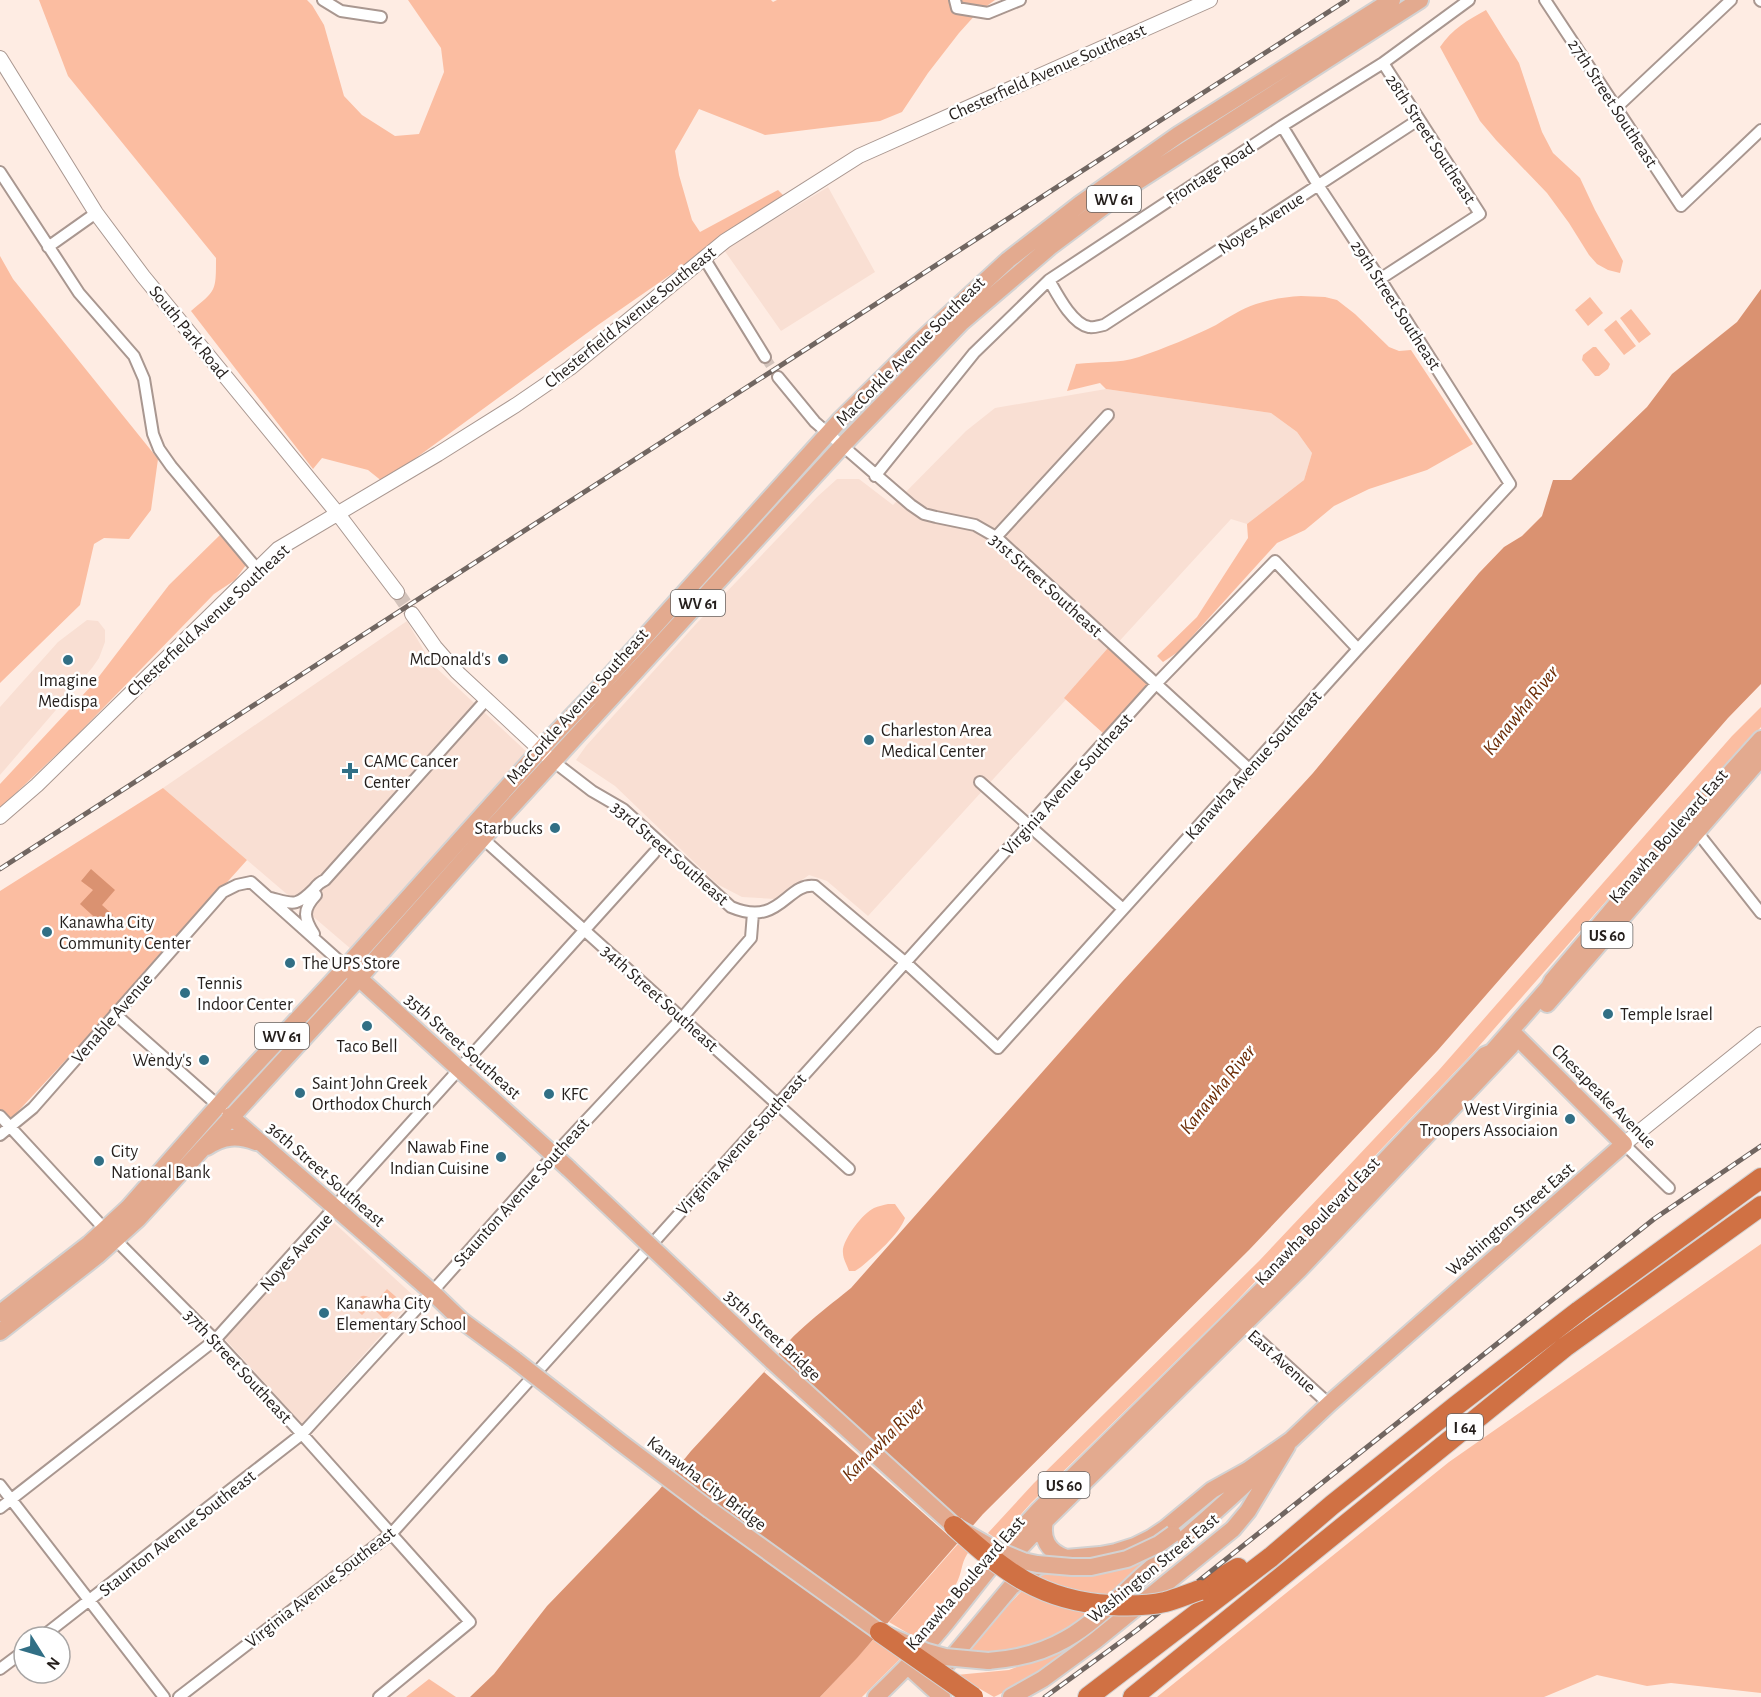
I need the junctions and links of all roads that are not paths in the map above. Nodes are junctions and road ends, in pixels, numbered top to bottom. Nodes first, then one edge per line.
1 (323, 0) edge
2 (955, 0) edge
3 (1020, 0) edge
4 (1392, 0) edge
5 (1420, 0) edge
6 (1469, 0) edge
7 (1545, 0) edge
8 (1731, 0) edge
9 (1207, 1) edge
10 (381, 17) dead end
11 (0, 58) edge
12 (1383, 63) junction
13 (1617, 107) junction
14 (1418, 120) junction
15 (1282, 126) junction
16 (1761, 130) edge
17 (0, 172) edge
18 (1318, 185) junction
19 (96, 213) junction
20 (48, 247) junction
21 (704, 258) junction
22 (1380, 279) junction
23 (1049, 280) junction
24 (765, 357) tunnel mouth
25 (778, 377) tunnel mouth
26 (1108, 415) dead end
27 (829, 432) junction
28 (843, 445) junction
29 (875, 476) junction
30 (1510, 484) joint
31 (338, 514) junction
32 (996, 537) junction
33 (257, 569) junction
34 (398, 592) tunnel mouth
35 (412, 614) tunnel mouth
36 (1358, 649) junction
37 (1156, 684) junction
38 (487, 699) junction
39 (1761, 739) edge
40 (547, 755) junction
41 (1761, 758) edge
42 (1249, 769) junction
43 (980, 782) dead end
44 (0, 817) edge
45 (1029, 825) junction
46 (1693, 826) junction
47 (477, 833) junction
48 (654, 853) dead end
49 (325, 880) junction
50 (251, 882) joint
51 (267, 897) junction
52 (1123, 909) junction
53 (753, 913) junction
54 (1761, 913) edge
55 (585, 930) junction
56 (319, 942) junction
57 (906, 963) junction
58 (352, 972) junction
59 (1552, 981) junction
60 (115, 1014) junction
61 (682, 1018) junction
62 (1515, 1034) junction
63 (1761, 1034) edge
64 (1485, 1055) junction
65 (460, 1070) junction
66 (777, 1104) junction
67 (224, 1111) junction
68 (0, 1116) edge
69 (11, 1127) junction
70 (0, 1135) edge
71 (1624, 1144) junction
72 (266, 1147) junction
73 (554, 1155) junction
74 (194, 1156) junction
75 (568, 1168) joint
76 (849, 1169) dead end
77 (1761, 1178) edge
78 (1669, 1188) dead end
79 (1761, 1206) edge
80 (335, 1209) junction
81 (111, 1235) junction
82 (432, 1292) junction
83 (0, 1313) edge
84 (1239, 1322) junction
85 (0, 1332) edge
86 (215, 1340) junction
87 (515, 1360) joint
88 (1329, 1404) junction
89 (302, 1434) junction
90 (1291, 1440) junction
91 (1248, 1470) junction
92 (0, 1485) edge
93 (11, 1499) junction
94 (1332, 1505) junction
95 (0, 1508) edge
96 (1046, 1521) junction
97 (954, 1526) junction
98 (392, 1533) junction
99 (1065, 1558) junction
100 (90, 1601) junction
101 (58, 1625) edge
102 (880, 1632) junction
103 (1178, 1660) junction
104 (911, 1668) junction
105 (929, 1685) junction
106 (164, 1697) edge
107 (179, 1697) edge
108 (379, 1697) edge
109 (876, 1697) edge
110 (887, 1697) edge
111 (942, 1697) edge
112 (973, 1697) edge
113 (1011, 1697) edge
114 (1088, 1697) edge
115 (1120, 1697) edge
116 (1133, 1697) edge

1 - 10 street
2 - 3 street
4 - 27 main road, MacCorkle Avenue Southeast / WV 61
5 - 28 main road, MacCorkle Avenue Southeast / WV 61
6 - 12 street, Frontage Road
7 - 13 street, 27th Street Southeast
8 - 13 street
9 - 21 street, Chesterfield Avenue Southeast
11 - 19 street, South Park Road
12 - 14 street, 28th Street Southeast
12 - 15 street, Frontage Road
13 - 16 street, 27th Street Southeast
14 - 18 street, Noyes Avenue
14 - 22 street, 28th Street Southeast
15 - 18 street, 29th Street Southeast
15 - 23 street, Frontage Road
17 - 20 street
18 - 22 street, 29th Street Southeast
18 - 23 street, Noyes Avenue
19 - 20 street
19 - 31 street, South Park Road
20 - 33 street
21 - 24 street
21 - 31 street, Chesterfield Avenue Southeast
22 - 30 street, 29th Street Southeast
23 - 29 street, Frontage Road
25 - 27 street, 31st Street Southeast
26 - 32 street
27 - 28 street, 31st Street Southeast
27 - 40 main road, MacCorkle Avenue Southeast / WV 61
28 - 29 street, 31st Street Southeast
28 - 40 main road, MacCorkle Avenue Southeast / WV 61
29 - 32 street, 31st Street Southeast
30 - 36 street, Kanawha Avenue Southeast
31 - 33 street, Chesterfield Avenue Southeast
31 - 34 street, South Park Road
32 - 37 street, 31st Street Southeast
33 - 44 street, Chesterfield Avenue Southeast
35 - 38 street
36 - 37 street, Virginia Avenue Southeast
36 - 42 street, Kanawha Avenue Southeast
37 - 42 street, 31st Street Southeast
37 - 45 street, Virginia Avenue Southeast
38 - 40 street
38 - 49 street
39 - 46 main road, Kanawha Boulevard East / US 60
40 - 47 main road, MacCorkle Avenue Southeast / WV 61
40 - 53 street, 33rd Street Southeast
41 - 46 main road, Kanawha Boulevard East / US 60
42 - 52 street, Kanawha Avenue Southeast
43 - 45 street
45 - 52 street
45 - 57 street, Virginia Avenue Southeast
46 - 54 street
46 - 59 main road, Kanawha Boulevard East / US 60
46 - 62 main road, Kanawha Boulevard East / US 60
47 - 55 street, 34th Street Southeast
47 - 58 main road, MacCorkle Avenue Southeast / WV 61
48 - 55 street, Noyes Avenue
49 - 51 street
49 - 56 street
50 - 51 street, 35th Street Southeast
50 - 60 street, Venable Avenue
51 - 56 street, 35th Street Southeast
52 - 57 street, Kanawha Avenue Southeast
53 - 57 street
53 - 61 street, Staunton Avenue Southeast
55 - 61 street, 34th Street Southeast
55 - 65 street, Noyes Avenue
56 - 58 street, 35th Street Southeast
57 - 66 street, Virginia Avenue Southeast
58 - 65 main road, 35th Street Southeast
58 - 67 main road, MacCorkle Avenue Southeast / WV 61
59 - 62 main road, Kanawha Boulevard East / US 60
59 - 64 main road, Kanawha Boulevard East / US 60
60 - 67 street, 36th Street Southeast
60 - 69 street, Venable Avenue
61 - 66 street, 34th Street Southeast
61 - 73 street, Staunton Avenue Southeast
62 - 64 main road, Kanawha Boulevard East / US 60
62 - 71 main road, Chesapeake Avenue
62 - 84 main road, Kanawha Boulevard East / US 60
63 - 71 street, Washington Street East
64 - 84 main road, Kanawha Boulevard East / US 60
65 - 73 main road, 35th Street Southeast
65 - 80 street, Noyes Avenue
66 - 76 street, 34th Street Southeast
66 - 98 street, Virginia Avenue Southeast
67 - 72 main road, 36th Street Southeast
67 - 74 main road, MacCorkle Avenue Southeast / WV 61
67 - 81 main road, MacCorkle Avenue Southeast / WV 61
68 - 69 street, 37th Street Southeast
69 - 70 street, Venable Avenue
69 - 81 street, 37th Street Southeast
71 - 78 street, Chesapeake Avenue
71 - 88 main road, Washington Street East
72 - 74 main road
72 - 80 main road, 36th Street Southeast
73 - 75 main road, 35th Street Southeast
73 - 82 street, Staunton Avenue Southeast
74 - 81 main road, MacCorkle Avenue Southeast / WV 61
75 - 97 main road, 35th Street Bridge, bridge
77 - 94 highway, I 64
79 - 103 highway, I 64
80 - 82 main road, 36th Street Southeast
80 - 86 street, Noyes Avenue
81 - 83 main road, MacCorkle Avenue Southeast / WV 61
81 - 85 main road, MacCorkle Avenue Southeast / WV 61
81 - 86 street, 37th Street Southeast
82 - 87 main road, 36th Street Southeast
82 - 89 street, Staunton Avenue Southeast
84 - 88 street, East Avenue
84 - 96 main road, Kanawha Boulevard East / US 60
84 - 104 main road, Kanawha Boulevard East / US 60
86 - 89 street, 37th Street Southeast
86 - 93 street, Noyes Avenue
87 - 102 main road, Kanawha City Bridge, bridge
88 - 90 main road, Washington Street East
89 - 98 street, 37th Street Southeast
89 - 100 street, Staunton Avenue Southeast
90 - 91 main road, Washington Street East
90 - 102 main road, Kanawha City Bridge, bridge
90 - 113 main road, Washington Street East
91 - 97 main road, 35th Street Bridge, bridge
91 - 99 main road, Washington Street East
92 - 93 street
93 - 95 street, Noyes Avenue
93 - 100 street
94 - 97 highway, bridge
94 - 114 highway, I 64
96 - 99 main road
96 - 104 main road, Kanawha Boulevard East / US 60
98 - 107 street, Virginia Avenue Southeast
98 - 108 street, 37th Street Southeast
99 - 105 main road, Washington Street East
100 - 101 street, Staunton Avenue Southeast
100 - 106 street
102 - 112 highway, bridge
103 - 115 highway
103 - 116 highway, I 64
104 - 105 main road
104 - 109 main road, Kanawha Boulevard East / US 60
104 - 110 main road, Kanawha Boulevard East / US 60
105 - 111 main road

